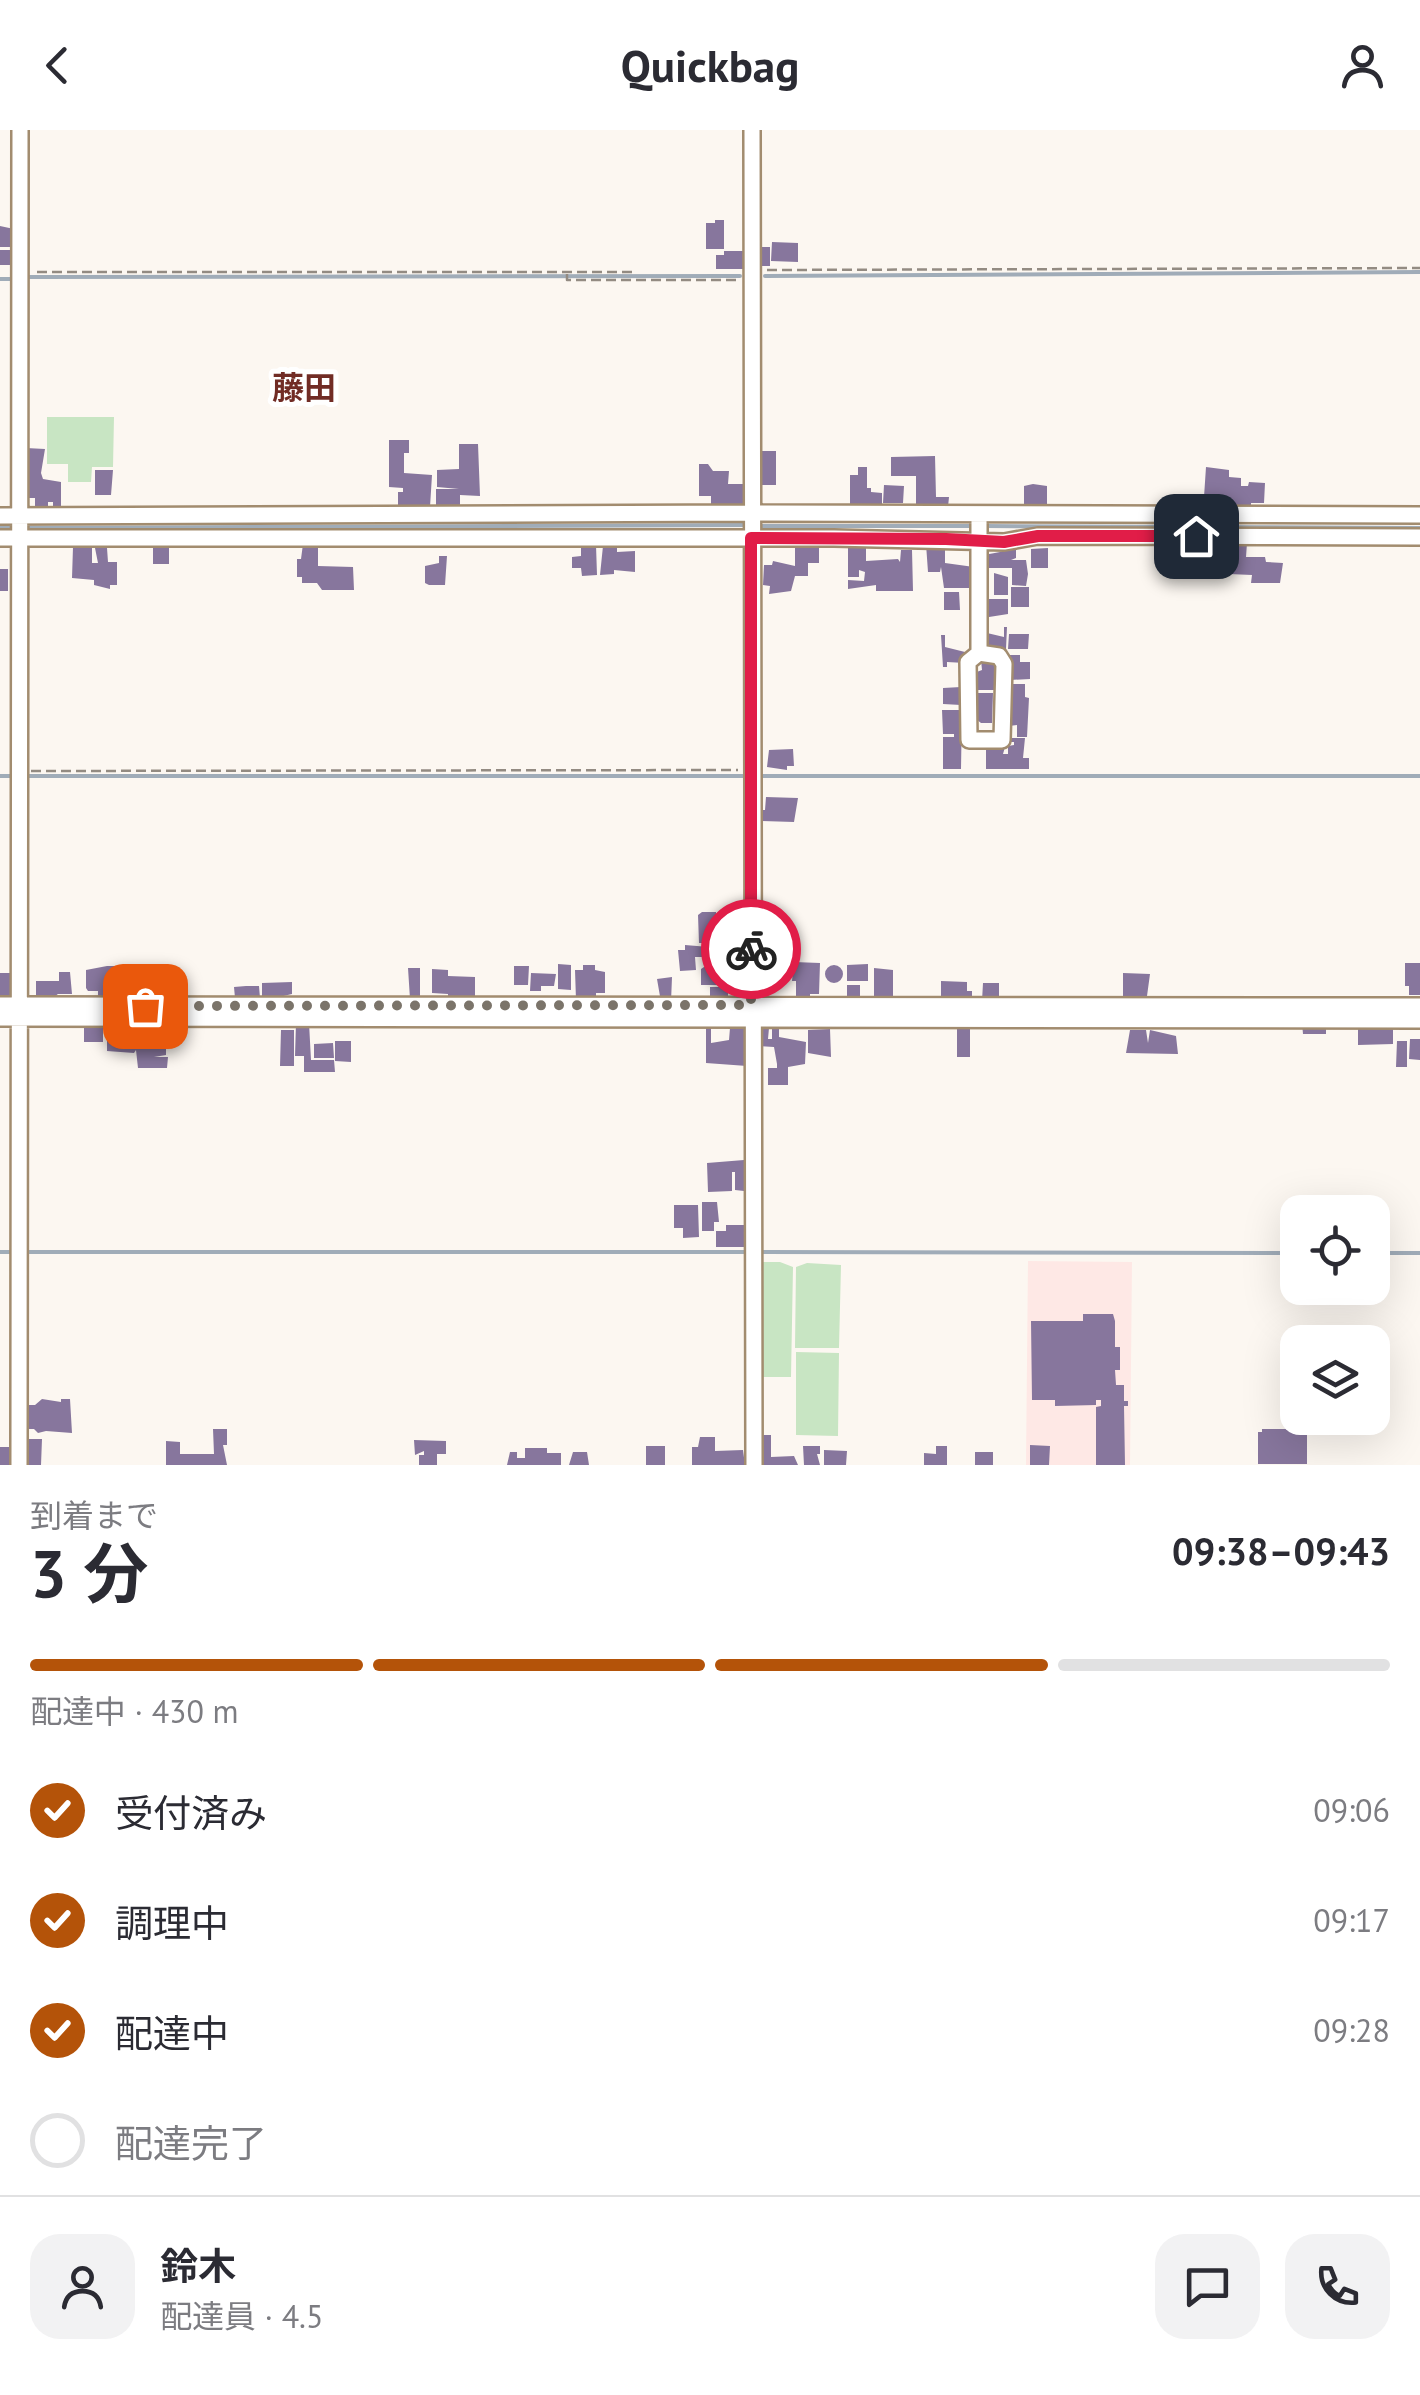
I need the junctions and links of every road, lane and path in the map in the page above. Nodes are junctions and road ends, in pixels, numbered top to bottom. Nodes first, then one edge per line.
1 (20, 130) edge
2 (752, 130) edge
3 (1420, 268) edge
4 (20, 272) junction
5 (635, 272) dead end
6 (752, 275) junction
7 (567, 276) junction
8 (1420, 515) edge
9 (0, 516) edge
10 (751, 525) junction
11 (911, 526) junction
12 (947, 526) junction
13 (19, 527) junction
14 (979, 527) junction
15 (1026, 527) junction
16 (1420, 537) edge
17 (0, 538) edge
18 (979, 653) junction
19 (751, 764) junction
20 (20, 770) junction
21 (0, 1005) edge
22 (1420, 1006) edge
23 (20, 1012) junction
24 (751, 1012) junction
25 (0, 1018) edge
26 (1420, 1020) edge
27 (19, 1465) edge
28 (754, 1465) edge

1 - 4 street
2 - 6 street
3 - 6 path
4 - 7 path
4 - 13 street
5 - 7 path
6 - 7 path
6 - 10 street
8 - 15 street
9 - 13 street
10 - 11 street
10 - 11 street
10 - 13 street
10 - 13 street
10 - 19 street
11 - 12 street
11 - 12 street
12 - 14 street
12 - 14 street
13 - 17 street
13 - 20 street
14 - 15 street
14 - 15 street
14 - 18 street
15 - 16 street
18 - 18 street
19 - 20 path
19 - 24 street
20 - 23 street
21 - 23 street
22 - 24 street
23 - 24 street
23 - 25 street
23 - 27 street
24 - 26 street
24 - 28 street

